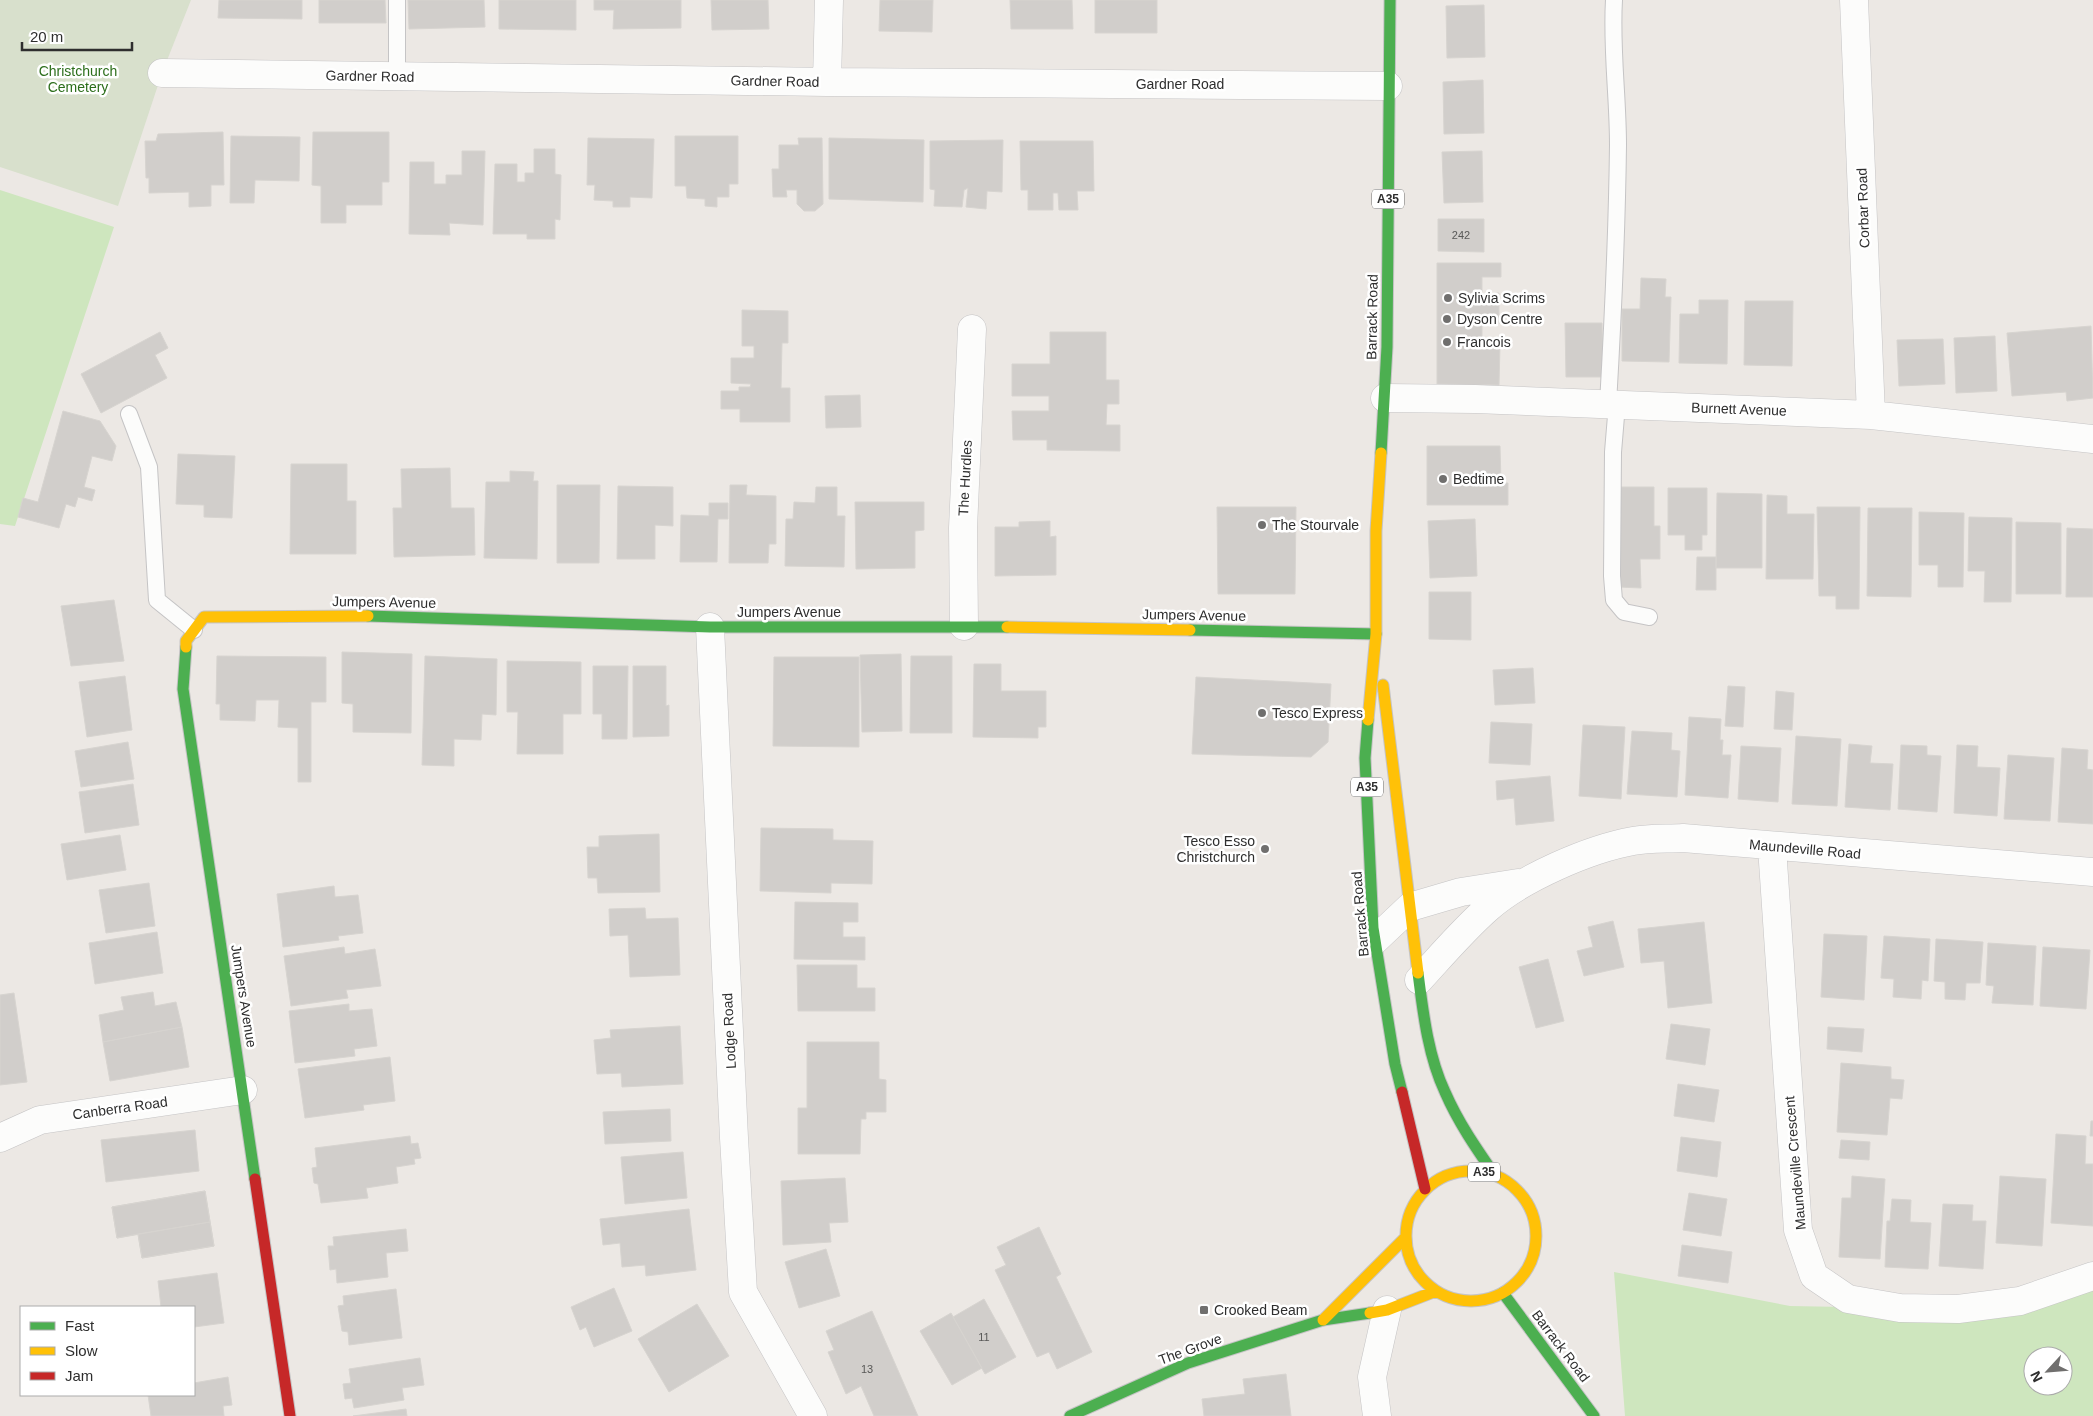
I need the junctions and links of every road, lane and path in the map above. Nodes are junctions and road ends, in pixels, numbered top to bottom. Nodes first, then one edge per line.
1 (397, 0) edge
2 (829, 0) edge
3 (1390, 0) edge
4 (1614, 0) edge
5 (1854, 0) edge
6 (162, 73) dead end
7 (398, 76) junction
8 (827, 82) junction
9 (1388, 86) junction
10 (972, 329) dead end
11 (1384, 398) junction
12 (1613, 404) junction
13 (129, 414) dead end
14 (1871, 415) junction
15 (2093, 439) edge
16 (1649, 617) dead end
17 (964, 626) junction
18 (710, 627) junction
19 (194, 630) junction
20 (1376, 634) junction
21 (1772, 846) junction
22 (2093, 872) edge
23 (1525, 882) junction
24 (1410, 907) junction
25 (1375, 940) junction
26 (1419, 980) junction
27 (243, 1090) junction
28 (0, 1138) edge
29 (1494, 1174) junction
30 (1425, 1189) junction
31 (1405, 1238) junction
32 (2093, 1276) edge
33 (1436, 1291) junction
34 (1503, 1293) junction
35 (1387, 1310) junction
36 (1324, 1320) junction
37 (290, 1416) edge
38 (813, 1416) edge
39 (1070, 1416) edge
40 (1377, 1416) edge
41 (1594, 1416) edge

1 - 7 lane
2 - 8 street
3 - 9 street, Barrack Road / A35
4 - 12 lane
5 - 14 street, Corbar Road
6 - 7 street, Gardner Road
7 - 8 street, Gardner Road
8 - 9 street, Gardner Road
9 - 11 street, Barrack Road / A35
10 - 17 street, The Hurdles
11 - 12 street, Burnett Avenue
11 - 20 street, Barrack Road / A35
12 - 14 street, Burnett Avenue
12 - 16 lane
13 - 19 lane
14 - 15 street, Burnett Avenue
17 - 18 street, Jumpers Avenue
17 - 20 street, Jumpers Avenue
18 - 19 street, Jumpers Avenue
18 - 38 street, Lodge Road
19 - 27 street, Jumpers Avenue
20 - 24 street, Barrack Road / A35
20 - 25 street, Barrack Road / A35
21 - 22 street, Maundeville Road
21 - 23 street, Maundeville Road
21 - 32 street, Maundeville Crescent
23 - 24 street, Maundeville Road
23 - 26 street, Maundeville Road
24 - 25 street, Maundeville Road
24 - 26 street, Barrack Road / A35
25 - 30 street, Barrack Road / A35
26 - 29 street, Barrack Road / A35
27 - 28 street, Canberra Road
27 - 37 street, Jumpers Avenue
29 - 30 street, A35
29 - 34 street, A35
30 - 31 street, A35
31 - 33 street, A35
31 - 36 street, The Grove
33 - 34 street, A35
33 - 35 street, The Grove
34 - 41 street, Barrack Road
35 - 36 street, The Grove
35 - 40 street
36 - 39 street, The Grove

